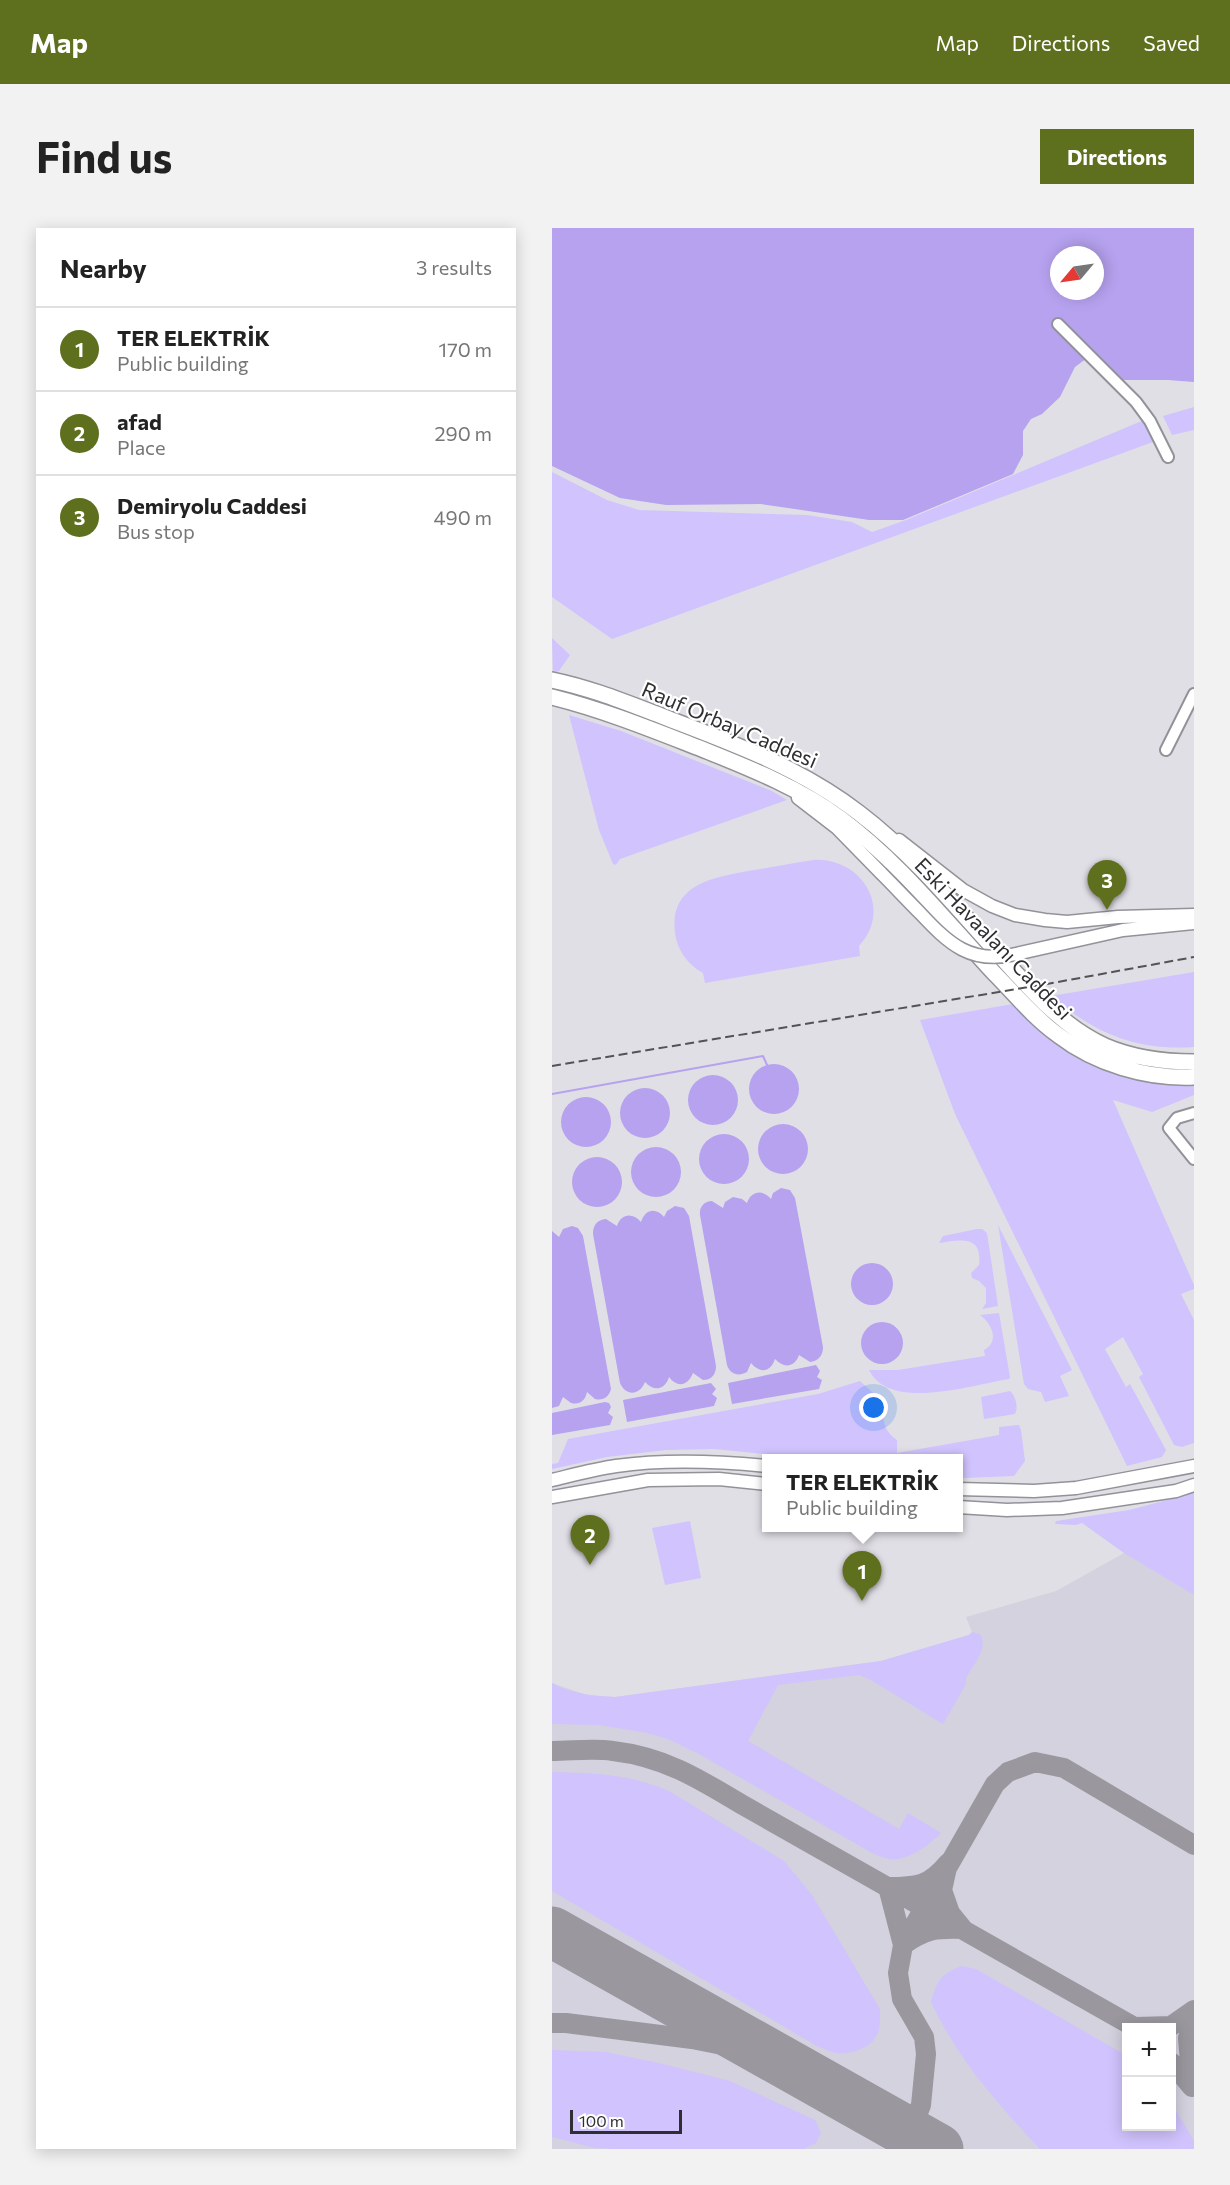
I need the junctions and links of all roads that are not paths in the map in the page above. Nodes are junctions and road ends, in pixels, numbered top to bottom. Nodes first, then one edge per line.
1 (1059, 324) dead end
2 (1168, 457) dead end
3 (552, 680) edge
4 (1194, 694) edge
5 (552, 697) edge
6 (1166, 750) dead end
7 (784, 784) junction
8 (880, 829) junction
9 (1194, 915) edge
10 (1194, 923) edge
11 (1194, 1062) edge
12 (1194, 1077) edge
13 (1194, 1113) edge
14 (1194, 1159) edge
15 (715, 1461) junction
16 (762, 1466) edge
17 (1194, 1466) edge
18 (713, 1479) junction
19 (552, 1480) edge
20 (762, 1484) edge
21 (1194, 1485) edge
22 (963, 1489) edge
23 (552, 1497) edge
24 (963, 1507) edge

1 - 2 street
3 - 8 highway, Rauf Orbay Caddesi
4 - 6 street
5 - 7 highway, Rauf Orbay Caddesi
7 - 10 main road, bridge
7 - 12 highway, Eski Havaalanı Caddesi
8 - 9 main road
8 - 11 highway, Eski Havaalanı Caddesi
13 - 14 street
15 - 16 main road
15 - 18 main road
15 - 19 main road
17 - 22 main road
18 - 20 main road
18 - 23 main road
21 - 24 main road

